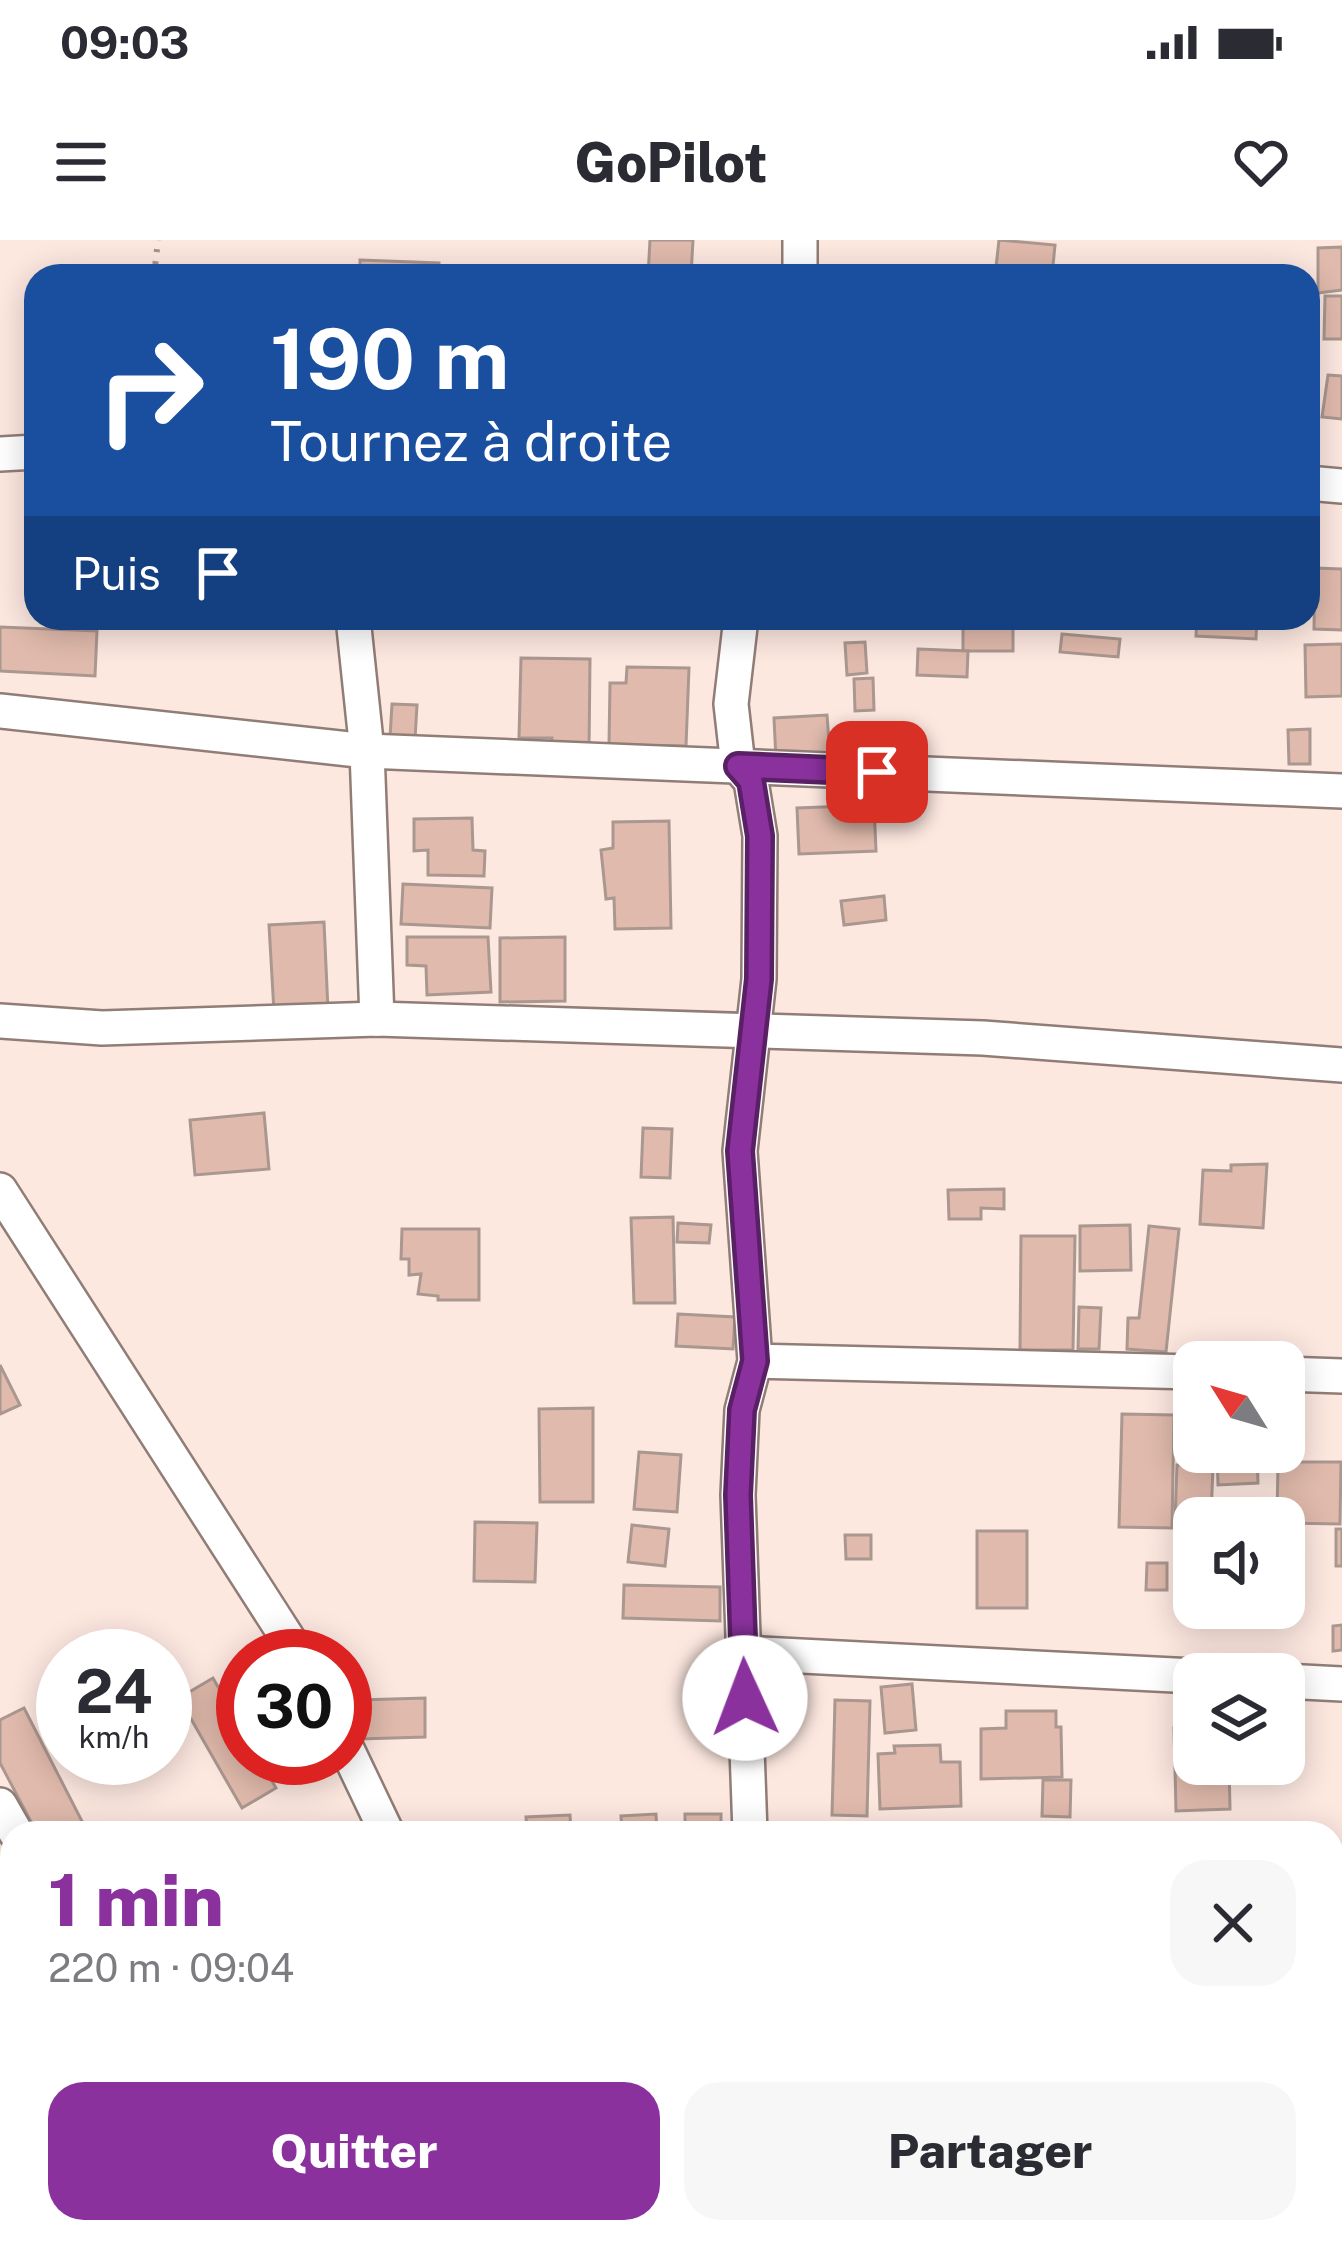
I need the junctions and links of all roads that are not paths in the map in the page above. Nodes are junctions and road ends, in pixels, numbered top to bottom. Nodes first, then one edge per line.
1 (354, 630) edge
2 (739, 630) edge
3 (0, 711) edge
4 (367, 751) junction
5 (738, 766) junction
6 (1342, 791) edge
7 (377, 1019) junction
8 (0, 1021) edge
9 (751, 1034) junction
10 (1342, 1065) edge
11 (0, 1190) edge
12 (755, 1361) junction
13 (1173, 1371) edge
14 (1305, 1375) edge
15 (1342, 1376) edge
16 (282, 1629) edge
17 (743, 1653) junction
18 (1173, 1675) edge
19 (1305, 1682) edge
20 (1342, 1684) edge
21 (365, 1785) edge
22 (383, 1821) edge
23 (750, 1821) edge

1 - 4 street
2 - 5 street
3 - 4 street
4 - 5 street
4 - 7 street
5 - 6 street
5 - 9 street
7 - 8 street
7 - 9 street
9 - 10 street
9 - 12 street
11 - 16 street
12 - 13 street
12 - 17 street
14 - 15 street
17 - 18 street
17 - 23 street
19 - 20 street
21 - 22 street

